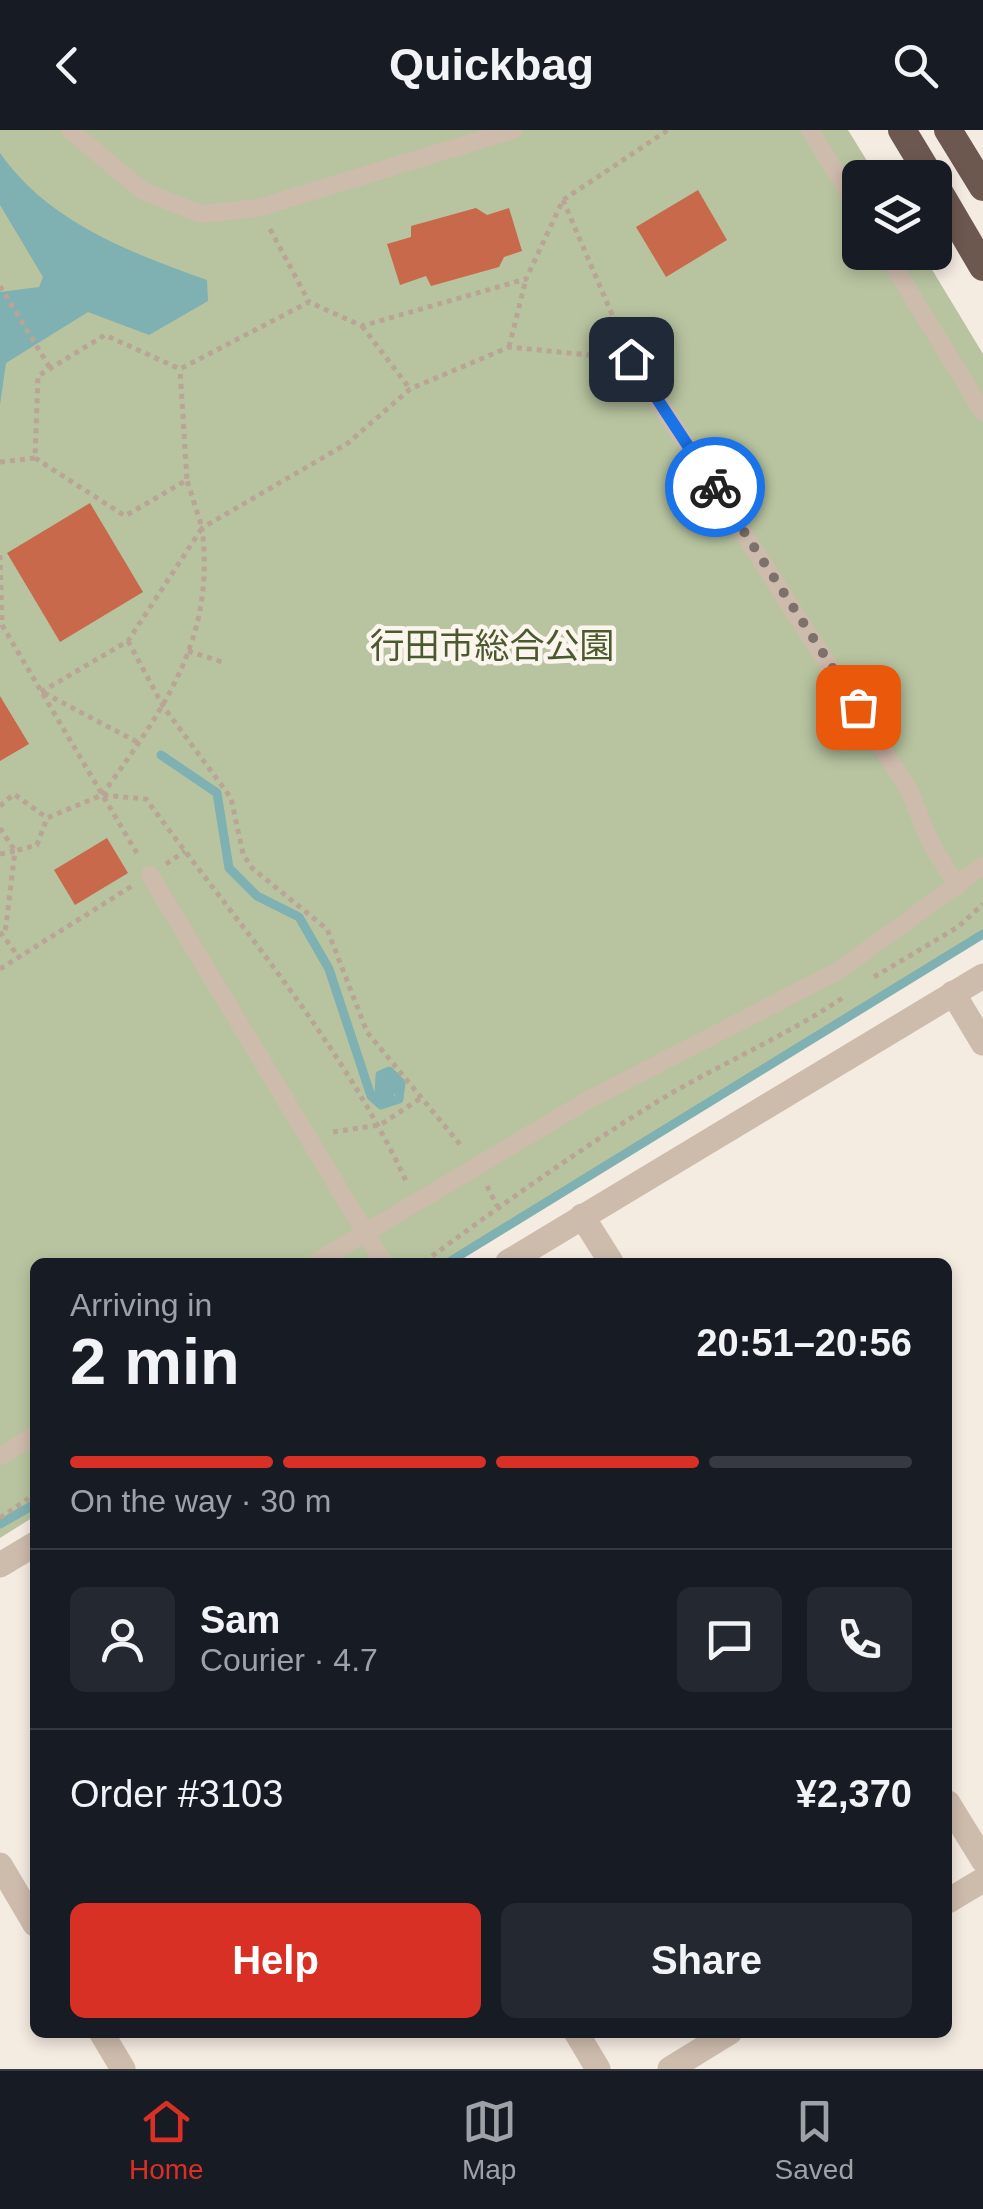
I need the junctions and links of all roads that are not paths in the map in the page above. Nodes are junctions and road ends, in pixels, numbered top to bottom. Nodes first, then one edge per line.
1 (70, 130) edge
2 (513, 130) edge
3 (810, 130) edge
4 (902, 130) edge
5 (948, 130) edge
6 (920, 160) edge
7 (842, 182) edge
8 (983, 187) edge
9 (952, 214) edge
10 (983, 267) edge
11 (896, 270) edge
12 (631, 359) road end
13 (983, 412) edge
14 (983, 866) edge
15 (150, 875) road end
16 (958, 886) junction
17 (983, 976) edge
18 (953, 993) junction
19 (983, 1043) edge
20 (582, 1216) junction
21 (365, 1232) junction
22 (323, 1258) edge
23 (381, 1258) edge
24 (514, 1258) edge
25 (608, 1258) edge
26 (30, 1438) edge
27 (0, 1456) edge
28 (30, 1547) edge
29 (0, 1564) edge
30 (952, 1810) edge
31 (983, 1860) edge
32 (0, 1866) edge
33 (983, 1880) edge
34 (952, 1899) edge
35 (30, 1916) edge
36 (105, 2038) edge
37 (580, 2038) edge
38 (720, 2038) edge
39 (123, 2069) edge
40 (598, 2069) edge
41 (670, 2069) edge

1 - 2 lane
3 - 7 lane
4 - 6 highway
5 - 8 highway
9 - 10 highway
11 - 13 lane
12 - 16 lane
14 - 16 lane
15 - 21 lane
16 - 21 lane
17 - 18 street
18 - 19 street
18 - 20 street
20 - 24 street
20 - 25 street
21 - 22 lane
21 - 23 lane
26 - 27 lane
28 - 29 street
30 - 31 street
32 - 35 street
33 - 34 street
36 - 39 street
37 - 40 street
38 - 41 street

